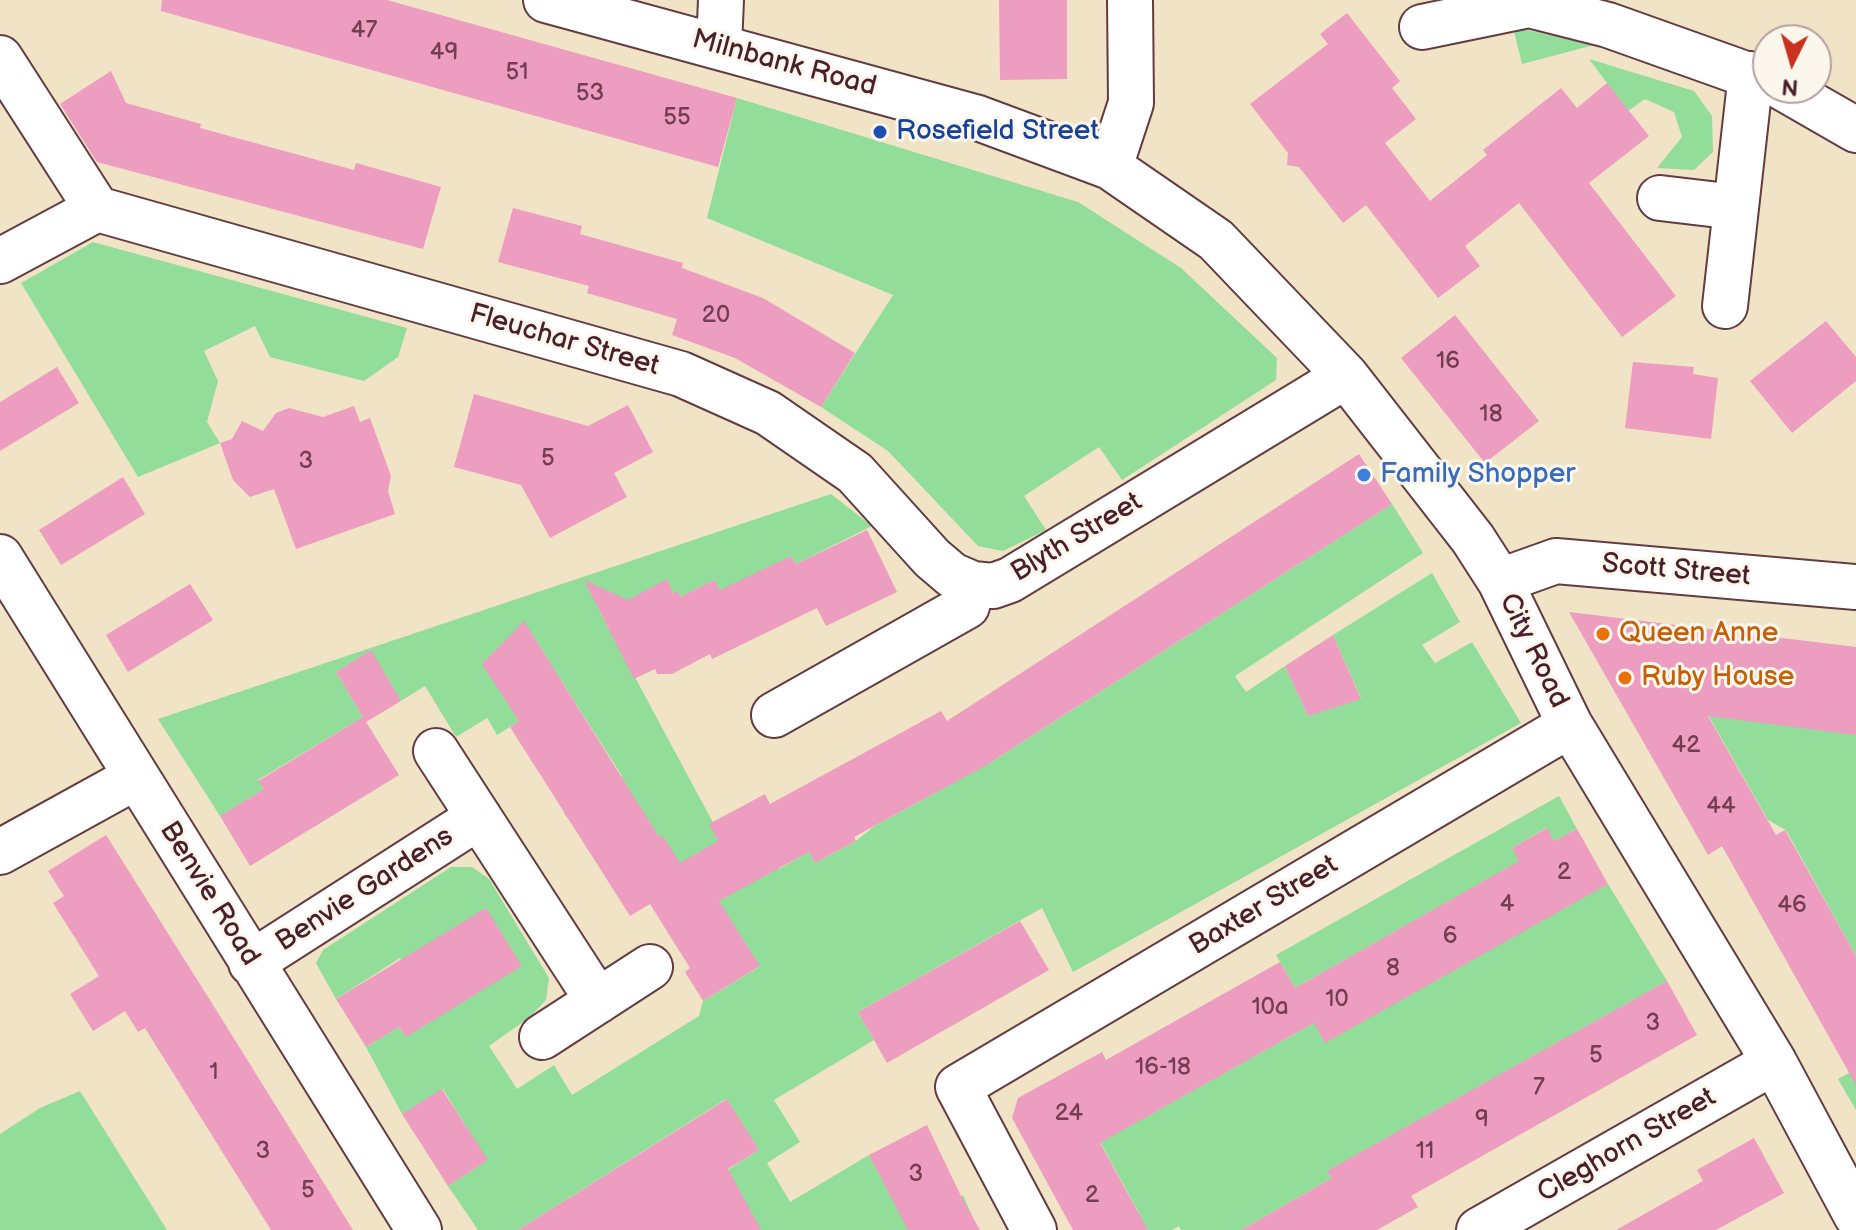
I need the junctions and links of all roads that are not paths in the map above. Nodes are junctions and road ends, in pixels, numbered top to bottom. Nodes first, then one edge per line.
1 (546, 0) edge
2 (721, 0) edge
3 (1130, 0) edge
4 (1422, 27) dead end
5 (719, 46) junction
6 (0, 58) edge
7 (1752, 76) edge
8 (1761, 104) edge
9 (1809, 104) edge
10 (1856, 130) edge
11 (1110, 167) junction
12 (1660, 198) dead end
13 (1736, 207) junction
14 (97, 209) junction
15 (0, 261) edge
16 (1725, 306) dead end
17 (1346, 376) junction
18 (0, 557) edge
19 (1500, 581) junction
20 (973, 584) junction
21 (1856, 587) edge
22 (774, 715) dead end
23 (1570, 725) junction
24 (436, 751) dead end
25 (136, 777) junction
26 (479, 817) junction
27 (0, 852) edge
28 (251, 963) junction
29 (650, 967) dead end
30 (598, 1001) junction
31 (542, 1037) dead end
32 (1774, 1062) junction
33 (1856, 1215) edge
34 (419, 1230) edge
35 (1034, 1230) edge
36 (1479, 1230) edge

1 - 5 street, Milnbank Road
2 - 5 street
3 - 11 street
4 - 7 street
5 - 11 street, Milnbank Road
6 - 14 street
8 - 13 street
9 - 10 street
11 - 17 street, City Road
12 - 13 street
13 - 16 street
14 - 15 street
14 - 20 street, Fleuchar Street
17 - 19 street, City Road
17 - 20 street, Blyth Street
18 - 25 street, Benvie Road
19 - 21 street, Scott Street
19 - 23 street, City Road
20 - 22 street, Blyth Street
23 - 32 street, City Road
23 - 35 street, Baxter Street
24 - 26 street, Benvie Gardens
25 - 27 street
25 - 28 street, Benvie Road
26 - 28 street, Benvie Gardens
26 - 30 street, Benvie Gardens
28 - 34 street, Benvie Road
29 - 30 street
30 - 31 street
32 - 33 street, City Road
32 - 36 street, Cleghorn Street

